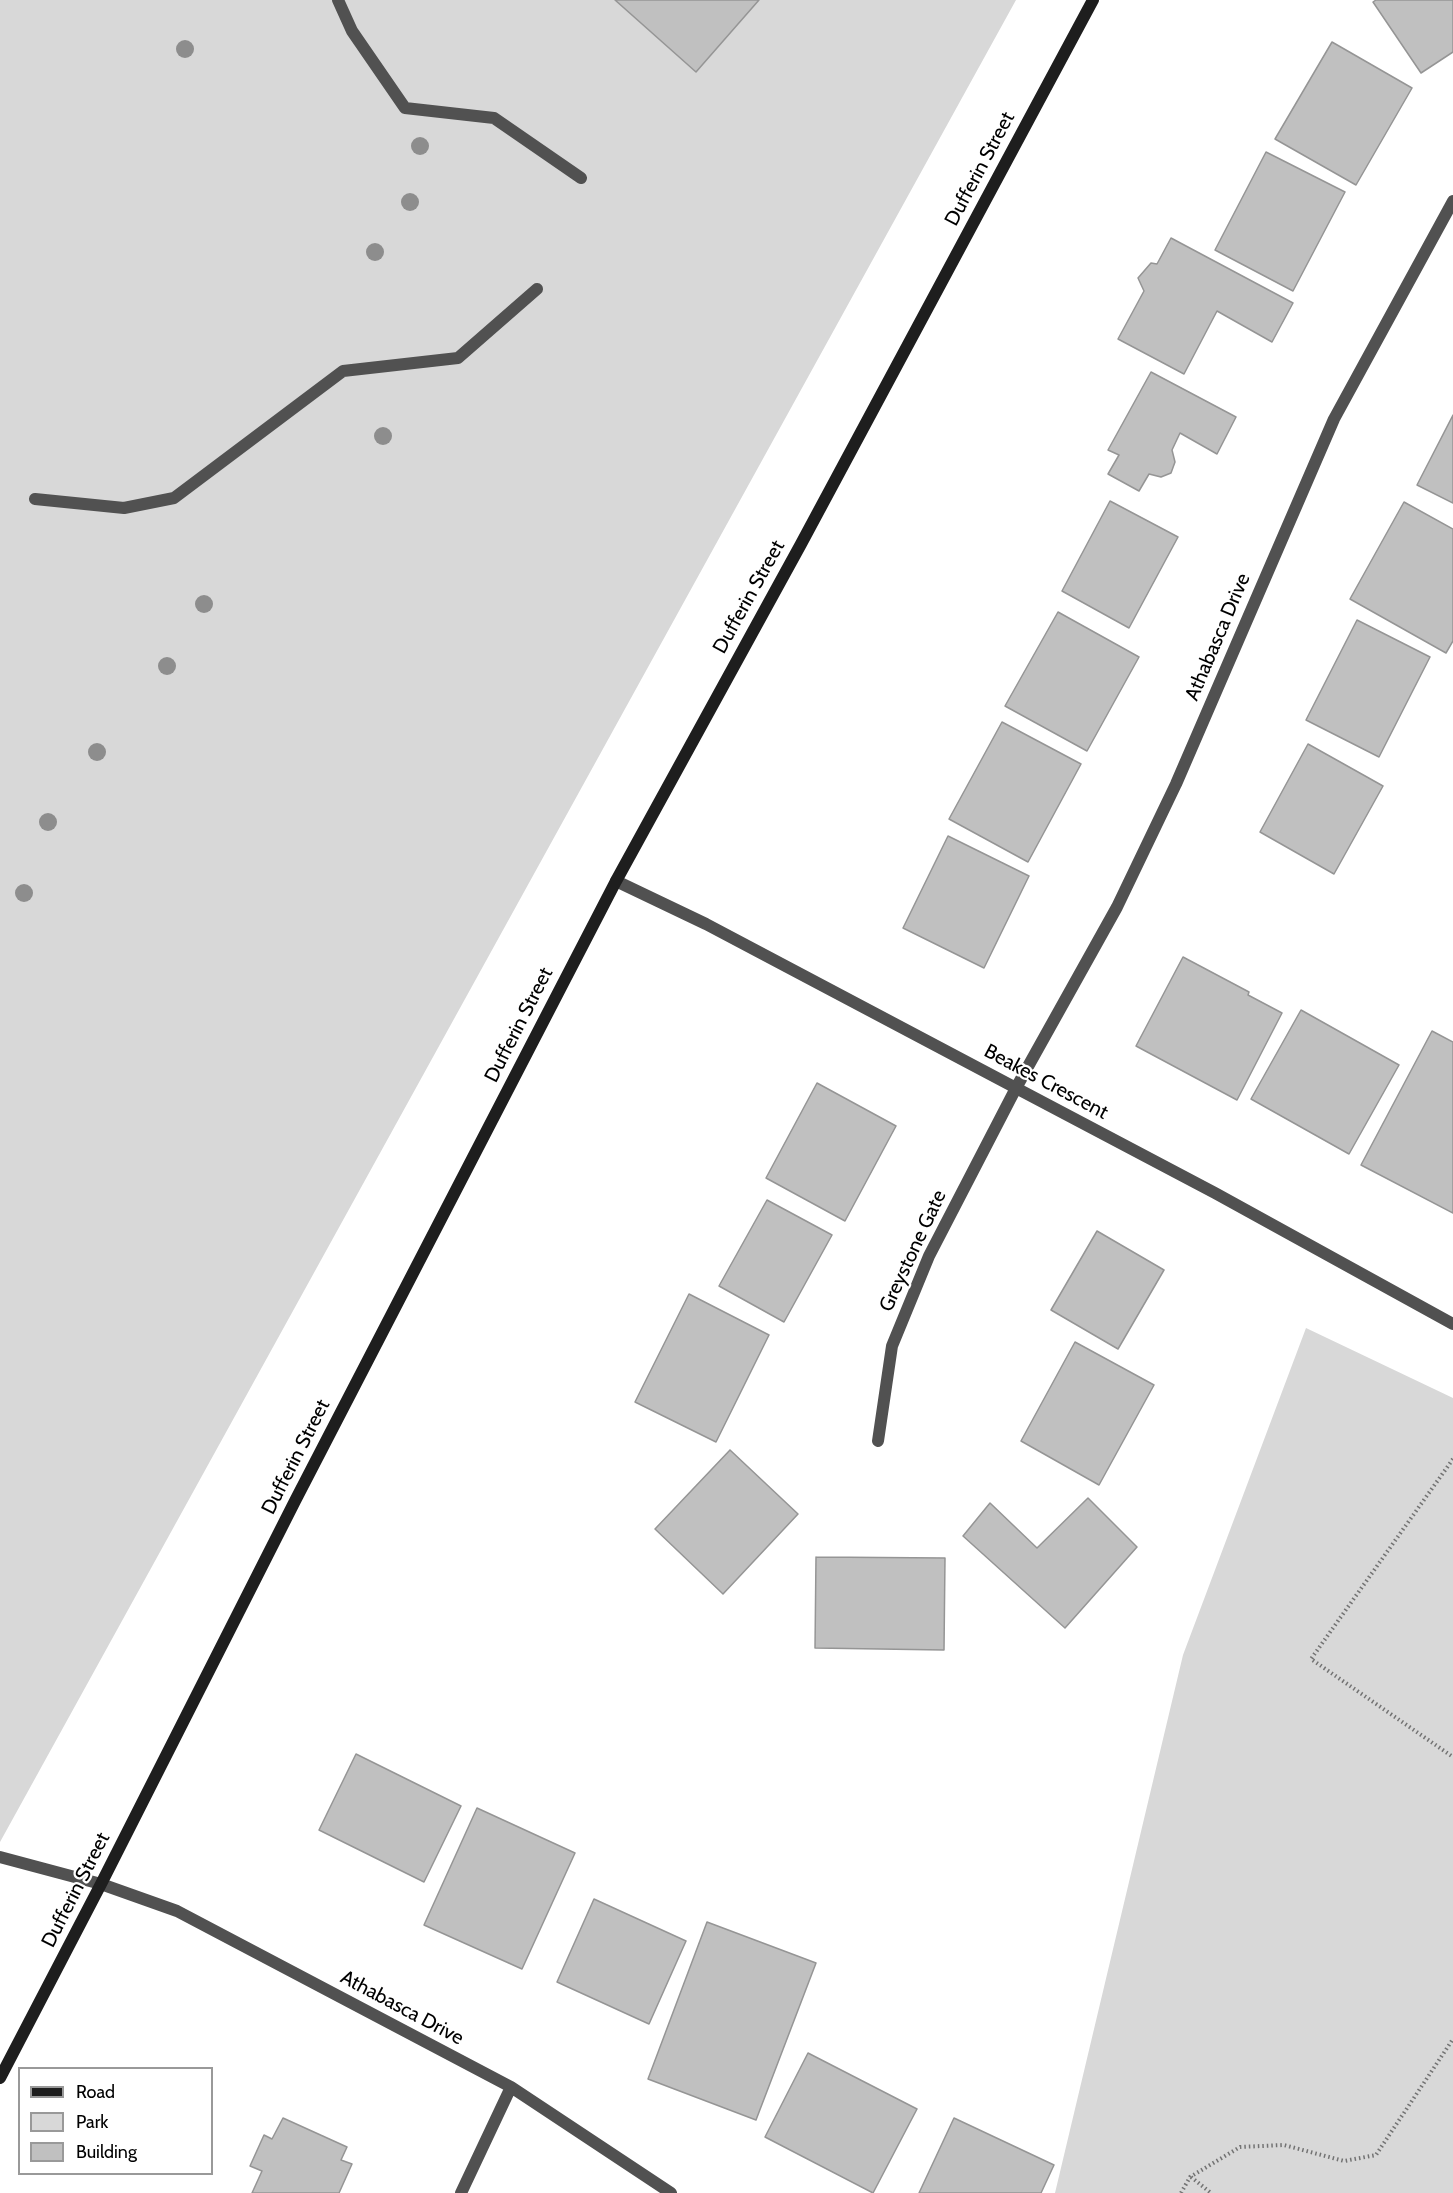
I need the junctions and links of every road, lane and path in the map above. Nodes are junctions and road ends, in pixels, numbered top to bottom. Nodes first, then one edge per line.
1 (338, 0) edge
2 (1093, 0) edge
3 (581, 178) dead end
4 (1453, 201) edge
5 (537, 289) dead end
6 (34, 499) dead end
7 (616, 881) junction
8 (1016, 1088) junction
9 (1453, 1324) edge
10 (879, 1440) dead end
11 (1453, 1459) edge
12 (1453, 1757) edge
13 (0, 1857) edge
14 (101, 1884) junction
15 (1453, 2039) edge
16 (0, 2079) edge
17 (511, 2087) junction
18 (1191, 2177) junction
19 (461, 2193) edge
20 (671, 2193) edge
21 (1181, 2193) edge
22 (1211, 2193) edge

1 - 3 street
2 - 7 main road, Dufferin Street
4 - 8 street, Athabasca Drive
5 - 6 street
7 - 8 street, Beakes Crescent
7 - 14 main road, Dufferin Street
8 - 9 street, Beakes Crescent
8 - 10 street, Greystone Gate
11 - 12 path
13 - 14 street, Athabasca Drive
14 - 16 main road, Dufferin Street
14 - 17 street, Athabasca Drive
15 - 18 path
17 - 19 street
17 - 20 street, Athabasca Drive
18 - 21 path
18 - 22 path

